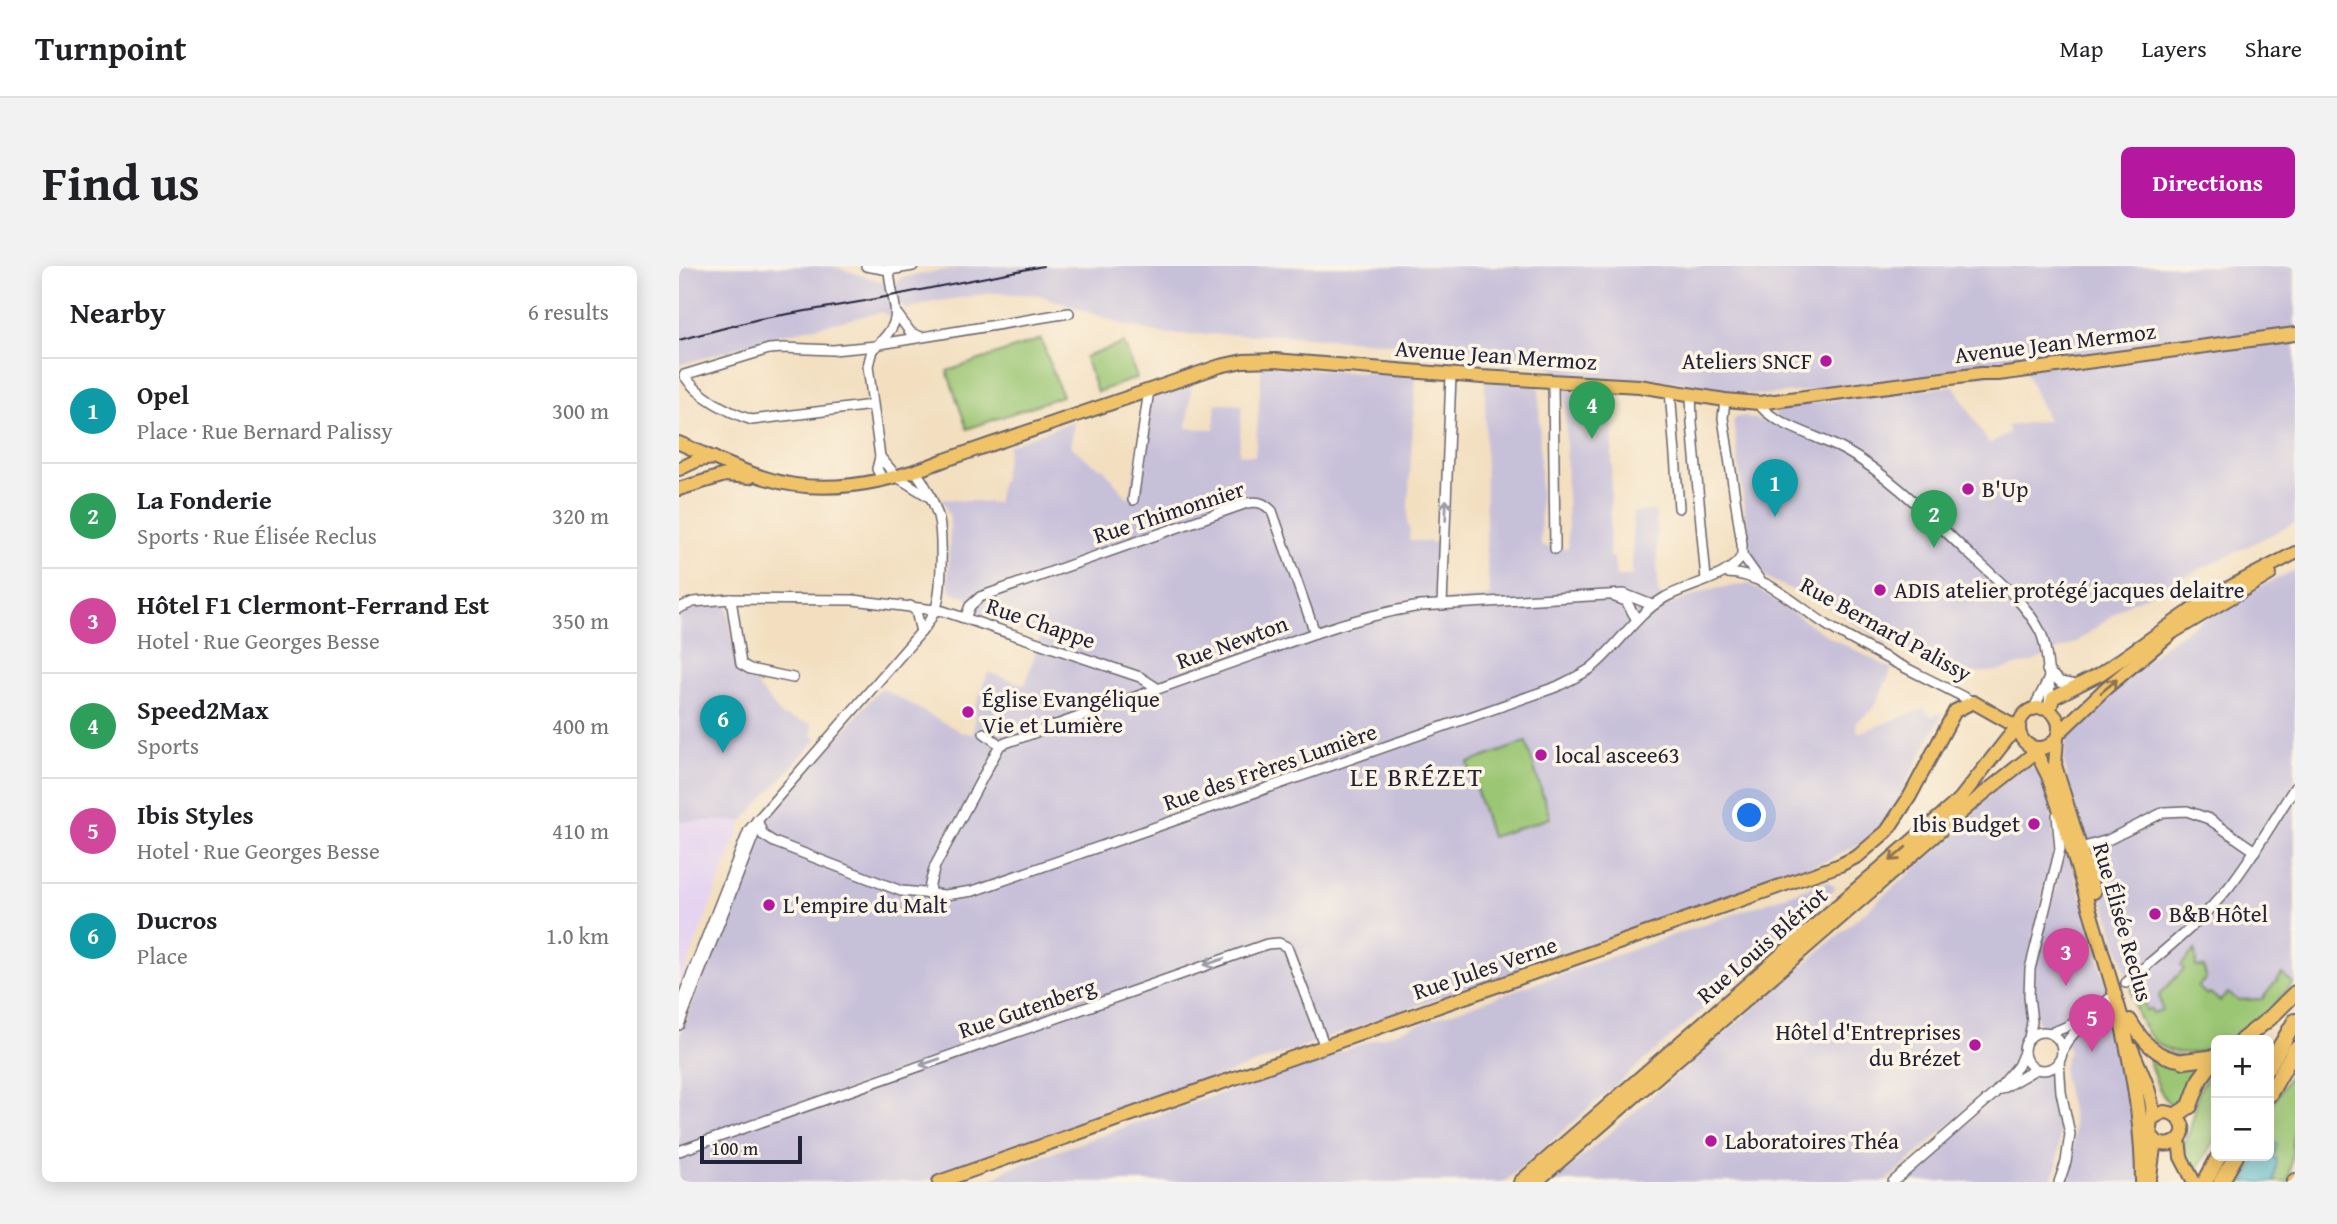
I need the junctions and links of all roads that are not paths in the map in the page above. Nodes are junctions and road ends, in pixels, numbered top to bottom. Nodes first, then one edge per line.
1 (866, 266) edge
2 (913, 266) edge
3 (889, 270) junction
4 (896, 312) junction
5 (1069, 313) dead end
6 (2295, 334) edge
7 (924, 337) junction
8 (878, 345) junction
9 (1451, 374) junction
10 (1553, 381) junction
11 (1149, 390) junction
12 (1670, 390) junction
13 (1691, 394) junction
14 (1725, 400) junction
15 (1759, 403) junction
16 (872, 405) junction
17 (679, 443) edge
18 (880, 457) junction
19 (714, 458) junction
20 (932, 466) junction
21 (679, 468) edge
22 (916, 472) junction
23 (880, 475) junction
24 (897, 477) junction
25 (766, 479) junction
26 (709, 480) junction
27 (927, 486) junction
28 (679, 489) edge
29 (931, 498) junction
30 (1133, 500) dead end
31 (1679, 508) dead end
32 (1555, 549) dead end
33 (2295, 553) edge
34 (1742, 555) junction
35 (2295, 562) edge
36 (1725, 573) junction
37 (1706, 579) junction
38 (1760, 580) junction
39 (1609, 596) junction
40 (731, 599) junction
41 (1442, 605) junction
42 (909, 606) junction
43 (1652, 606) junction
44 (679, 608) edge
45 (935, 610) junction
46 (965, 618) junction
47 (1637, 620) junction
48 (921, 632) junction
49 (1315, 633) junction
50 (2048, 674) junction
51 (793, 678) dead end
52 (2077, 685) junction
53 (1157, 688) junction
54 (1948, 689) junction
55 (1973, 702) junction
56 (2049, 710) junction
57 (1955, 711) junction
58 (2029, 711) junction
59 (1996, 715) junction
60 (2019, 728) junction
61 (984, 733) dead end
62 (2058, 735) junction
63 (1000, 745) junction
64 (2035, 747) junction
65 (1997, 753) junction
66 (2050, 781) junction
67 (2295, 787) edge
68 (1978, 798) junction
69 (757, 820) junction
70 (753, 836) junction
71 (774, 842) junction
72 (2081, 848) junction
73 (2255, 851) junction
74 (929, 895) junction
75 (2126, 984) dead end
76 (2295, 993) edge
77 (2109, 999) dead end
78 (679, 1007) edge
79 (2090, 1014) junction
80 (2295, 1021) edge
81 (2032, 1022) junction
82 (2127, 1023) junction
83 (679, 1025) edge
84 (2046, 1033) junction
85 (2248, 1035) edge
86 (2029, 1038) junction
87 (1325, 1047) junction
88 (2295, 1049) edge
89 (2024, 1052) junction
90 (2061, 1056) junction
91 (2274, 1057) edge
92 (2211, 1058) edge
93 (2184, 1061) joint
94 (2211, 1064) edge
95 (2039, 1070) junction
96 (2274, 1086) edge
97 (2060, 1092) junction
98 (1994, 1094) junction
99 (2172, 1113) junction
100 (2153, 1118) junction
101 (2179, 1139) junction
102 (2159, 1143) junction
103 (679, 1151) edge
104 (2214, 1161) edge
105 (2233, 1161) edge
106 (2194, 1181) edge
107 (939, 1182) edge
108 (1520, 1182) edge
109 (1536, 1182) edge
110 (1893, 1182) edge
111 (2059, 1182) edge
112 (2145, 1182) edge
113 (2221, 1182) edge

1 - 3 street
2 - 3 street
3 - 4 street
4 - 7 street
4 - 8 street
5 - 7 street
6 - 15 main road, Avenue Jean Mermoz
7 - 8 street
8 - 16 street
8 - 16 street
9 - 10 main road, Avenue Jean Mermoz
9 - 11 main road, Avenue Jean Mermoz
41 -> 9 street
10 - 12 main road, Avenue Jean Mermoz
10 - 32 street
11 - 20 main road, Avenue Jean Mermoz
11 - 30 street
12 - 13 main road, Avenue Jean Mermoz
12 - 31 street
13 - 14 main road, Avenue Jean Mermoz
13 - 37 street
14 - 15 main road, Avenue Jean Mermoz
14 - 34 street, Rue Bernard Palissy
15 - 50 street
16 - 18 street
17 - 19 main road, Avenue Jean Mermoz
18 - 23 street
18 - 24 street
19 - 21 main road
19 - 25 main road, Avenue Jean Mermoz
19 - 26 street
20 - 22 main road, Avenue Jean Mermoz
20 - 27 street
22 - 24 main road, Avenue Jean Mermoz
22 - 27 street
23 - 24 main road, Avenue Jean Mermoz
23 - 25 main road, Avenue Jean Mermoz
24 - 29 street
25 - 26 main road
26 - 28 main road
27 - 29 street
29 - 45 street
33 - 52 main road
34 - 36 street, Rue des Frères Lumière
34 - 38 street, Rue Bernard Palissy
62 -> 35 main road
36 - 37 street, Rue des Frères Lumière
36 - 38 street, Rue Bernard Palissy
37 - 43 street, Rue des Frères Lumière
38 - 54 street, Rue Bernard Palissy
39 - 41 street, Rue Newton
39 - 43 street, Rue Newton
39 - 47 street
40 - 42 street, Rue Chappe
40 - 44 street, Rue Chappe
40 - 51 street
41 - 49 street, Rue Newton
42 - 45 street, Rue Chappe
42 - 48 street
43 - 47 street, Rue des Frères Lumière
45 - 46 street, Rue Chappe
45 - 48 street
46 - 49 street, Rue Thimonnier
46 - 53 street, Rue Chappe
47 - 74 street, Rue des Frères Lumière
48 - 69 street
49 - 53 street, Rue Newton
50 - 52 street
50 - 56 street
50 - 58 street
52 - 56 main road
53 - 63 street, Rue Newton
54 - 55 street, Rue Bernard Palissy
54 - 57 street
55 - 57 main road
55 - 59 main road, Rue Bernard Palissy
56 - 58 main road
56 - 62 main road
57 - 87 main road, Rue Jules Verne
58 - 59 main road, Rue Bernard Palissy
58 - 60 main road
59 - 60 main road, Rue Bernard Palissy
59 - 65 main road
60 - 64 main road
60 - 65 main road, Rue Louis Blériot
61 - 63 street
62 - 64 main road
62 - 72 main road, Rue Élisée Reclus
63 - 74 street
64 - 66 main road, Rue Élisée Reclus
64 - 68 main road, Rue Louis Blériot
65 -> 108 main road, Rue Louis Blériot
66 - 68 main road
66 - 81 street
66 - 82 main road, Rue Élisée Reclus
67 - 73 street
68 - 109 main road, Rue Louis Blériot
69 - 70 street
69 - 71 street
69 - 78 street
70 - 71 street, Rue des Frères Lumière
70 - 83 street
71 - 74 street, Rue des Frères Lumière
72 - 73 street
72 - 82 main road, Rue Élisée Reclus
73 - 75 street
76 - 85 highway
77 - 79 street
79 - 84 street
79 - 90 street
80 - 91 highway
81 - 84 street
81 - 86 street
82 - 93 main road
82 - 99 main road, Rue Élisée Reclus
82 - 100 main road, Rue Élisée Reclus
82 - 112 highway
84 - 86 street
84 - 90 street
86 - 89 street
87 -> 103 street, Rue Gutenberg
87 - 107 main road, Rue Jules Verne
88 - 96 highway
89 - 95 street
89 - 98 street
90 - 95 street
90 - 97 street
92 - 93 highway
94 - 99 highway
95 - 97 street
95 - 98 street
97 - 111 street
98 - 110 street
99 - 100 main road
99 - 101 main road
100 - 102 main road
101 - 102 main road
101 - 106 main road
102 - 106 main road
102 - 112 highway
104 - 106 highway
105 - 113 highway

